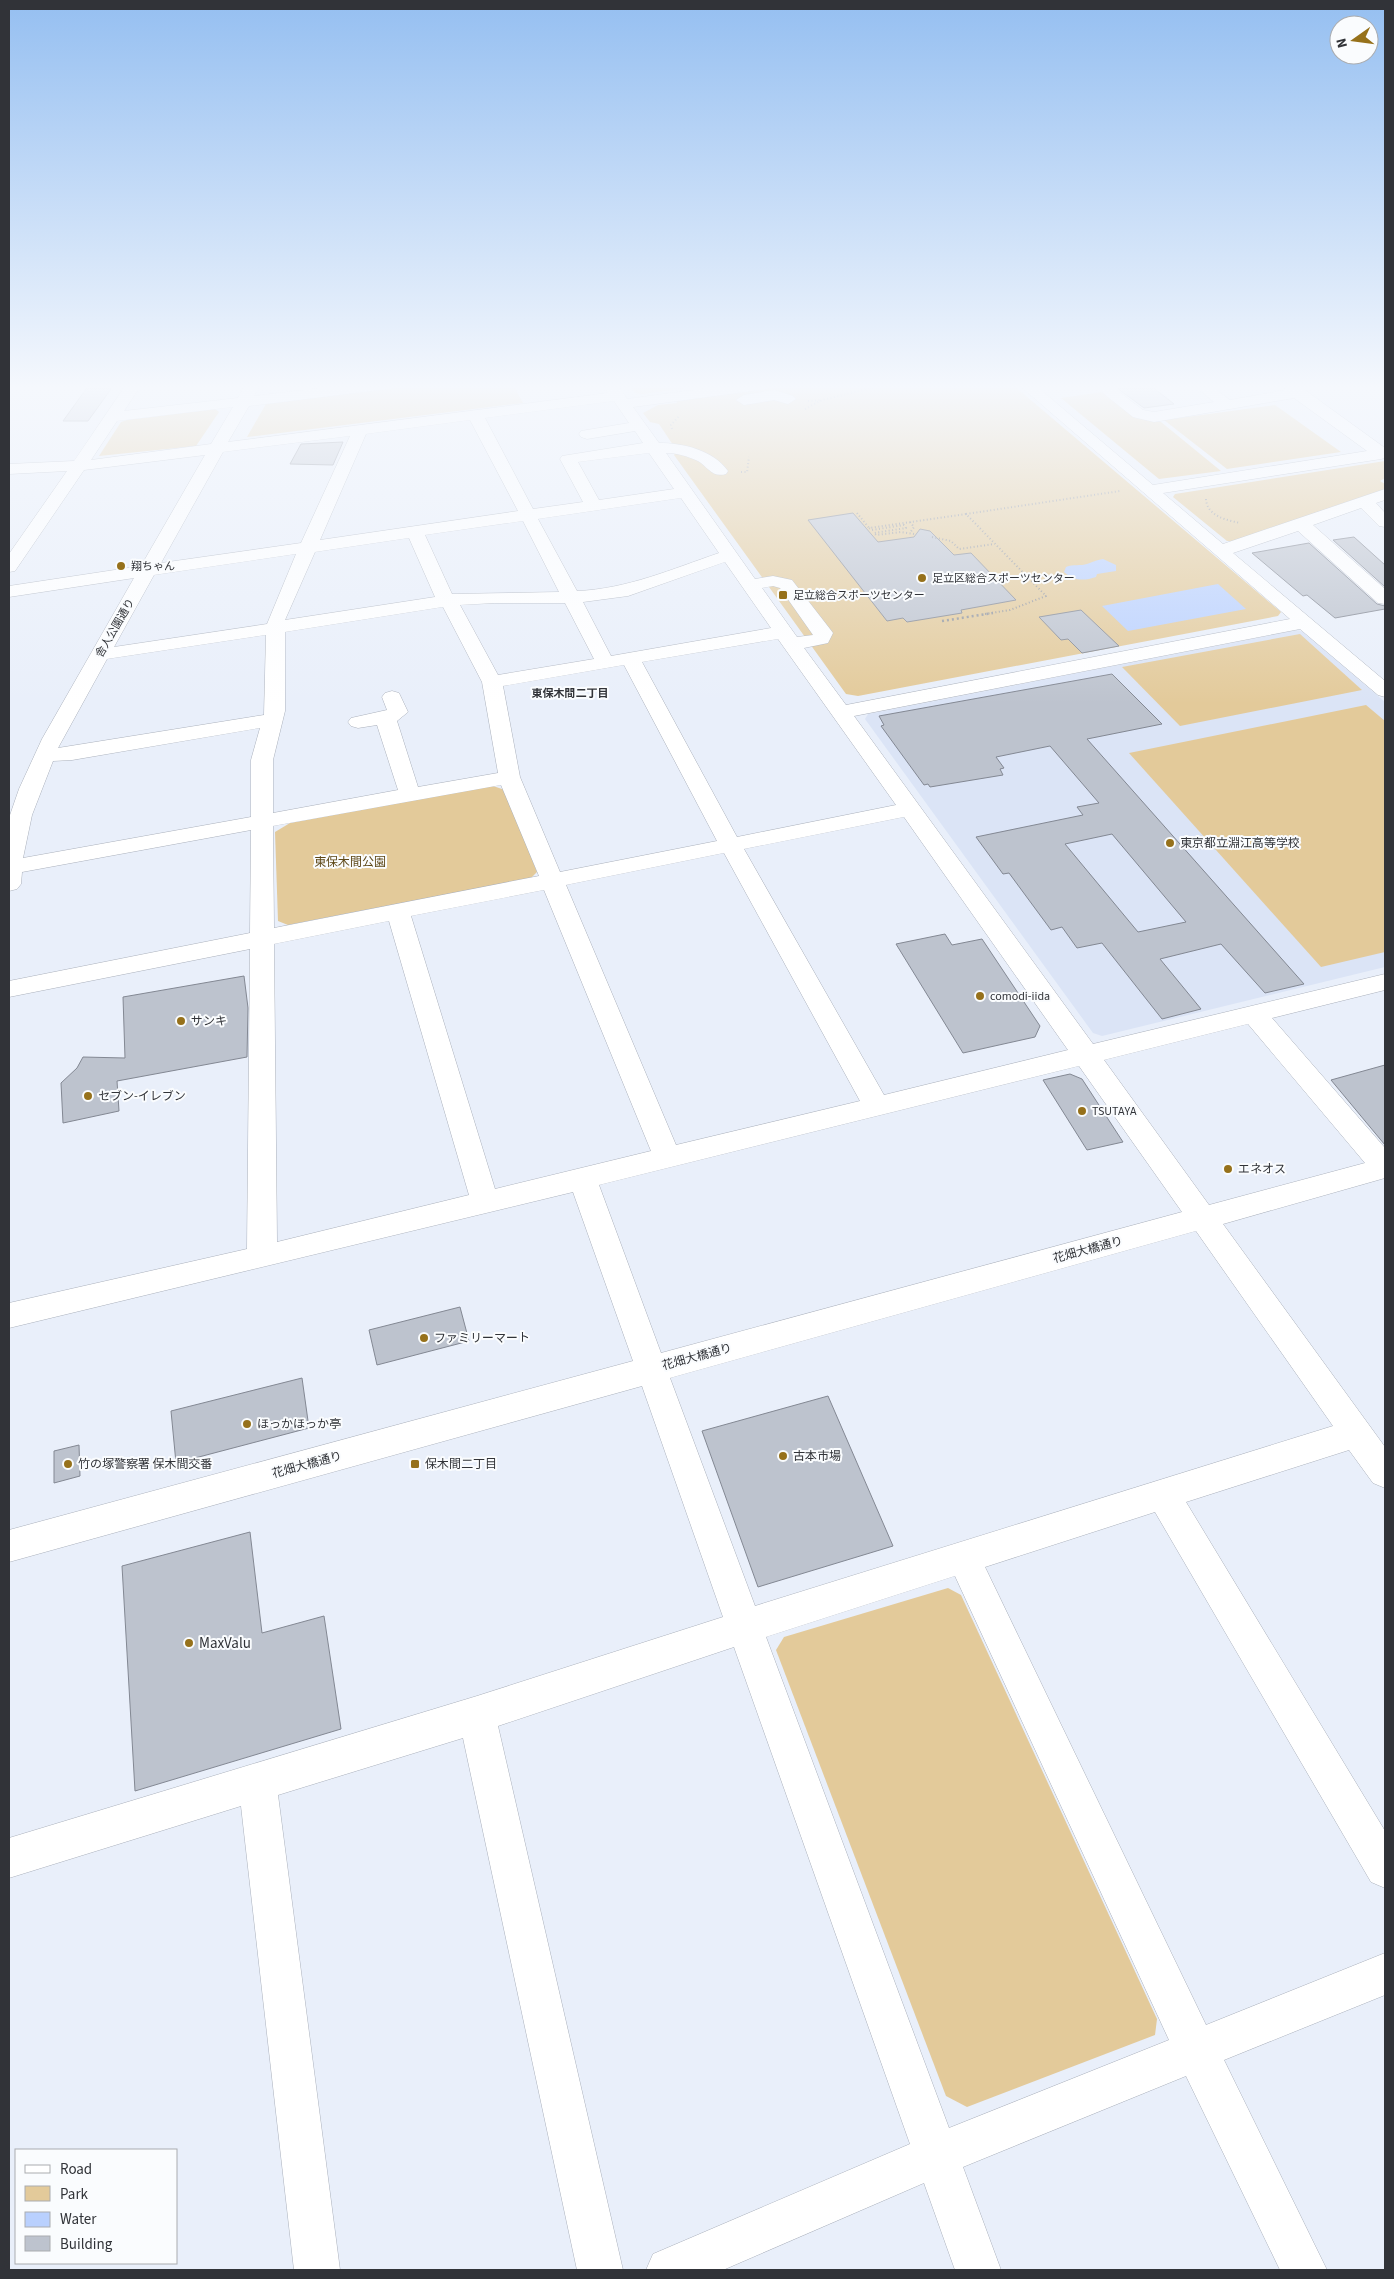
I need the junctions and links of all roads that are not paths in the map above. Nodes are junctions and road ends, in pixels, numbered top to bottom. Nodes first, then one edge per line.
1 (60, 491) edge
2 (193, 491) edge
3 (333, 491) edge
4 (515, 491) edge
5 (586, 491) edge
6 (1152, 491) edge
7 (686, 492) joint
8 (1385, 494) edge
9 (1361, 502) junction
10 (594, 506) junction
11 (527, 515) junction
12 (1385, 522) edge
13 (1299, 524) junction
14 (414, 532) junction
15 (308, 547) junction
16 (1221, 550) junction
17 (728, 555) junction
18 (9, 567) edge
19 (147, 570) junction
20 (750, 585) junction
21 (9, 591) edge
22 (571, 598) junction
23 (1385, 599) edge
24 (448, 600) junction
25 (1305, 622) junction
26 (275, 628) junction
27 (788, 638) junction
28 (100, 654) junction
29 (630, 658) junction
30 (604, 662) junction
31 (1385, 666) edge
32 (1362, 671) junction
33 (492, 682) junction
34 (1385, 691) edge
35 (392, 697) dead end
36 (841, 712) junction
37 (384, 717) junction
38 (272, 720) junction
39 (358, 722) dead end
40 (45, 755) junction
41 (509, 777) junction
42 (410, 794) junction
43 (911, 809) junction
44 (263, 821) junction
45 (731, 846) junction
46 (10, 875) edge
47 (553, 880) junction
48 (398, 912) junction
49 (263, 939) junction
50 (1385, 982) edge
51 (9, 989) edge
52 (1253, 1013) junction
53 (1085, 1054) junction
54 (877, 1106) junction
55 (667, 1157) junction
56 (1385, 1167) edge
57 (582, 1178) junction
58 (485, 1201) junction
59 (1202, 1218) junction
60 (262, 1257) junction
61 (9, 1316) edge
62 (652, 1370) junction
63 (1357, 1433) junction
64 (1385, 1473) edge
65 (1163, 1494) junction
66 (9, 1546) edge
67 (964, 1558) junction
68 (744, 1627) junction
69 (477, 1716) junction
70 (257, 1782) junction
71 (9, 1858) edge
72 (1385, 1868) edge
73 (1385, 1974) edge
74 (1197, 2052) junction
75 (938, 2156) junction
76 (317, 2270) edge
77 (600, 2270) edge
78 (669, 2270) edge
79 (978, 2270) edge
80 (1304, 2270) edge

1 - 18 street
2 - 19 street, 舎人公園通り
3 - 15 street
4 - 11 street
5 - 10 street
6 - 16 street
7 - 10 street
7 - 17 street
8 - 9 street
9 - 12 street
9 - 13 street
10 - 11 street
11 - 14 street
11 - 22 street
13 - 16 street
13 - 23 street
14 - 15 street
14 - 24 street
15 - 19 street
15 - 26 street
16 - 25 street
17 - 20 street
17 - 22 street
19 - 21 street
19 - 28 street, 舎人公園通り
20 - 27 street
20 - 27 street
22 - 24 street
22 - 30 street
24 - 26 street
24 - 33 street
25 - 32 street
25 - 36 street
26 - 28 street
26 - 38 street
27 - 29 street
27 - 36 street
28 - 40 street, 舎人公園通り
29 - 30 street
29 - 45 street
30 - 33 street
31 - 32 street
32 - 34 street
33 - 41 street
35 - 37 street
36 - 43 street
37 - 39 street
37 - 42 street
38 - 40 street
38 - 44 street
40 - 46 street, 舎人公園通り
41 - 42 street
41 - 47 street
42 - 44 street
43 - 45 street
43 - 53 street
44 - 46 street
44 - 49 street
45 - 47 street
45 - 54 street
47 - 48 street
47 - 55 street
48 - 49 street
48 - 58 street
49 - 51 street
49 - 60 street
50 - 52 street
52 - 53 street
52 - 56 street
53 - 54 street
53 - 59 street
54 - 55 street
55 - 57 street
56 - 59 street, 花畑大橋通り
57 - 58 street
57 - 62 street
58 - 60 street
59 - 62 street, 花畑大橋通り
59 - 63 street
60 - 61 street
62 - 66 street, 花畑大橋通り
62 - 68 street
63 - 64 street
63 - 65 street
65 - 67 street
65 - 72 street
67 - 68 street
67 - 74 street
68 - 69 street
68 - 75 street
69 - 70 street
69 - 77 street
70 - 71 street
70 - 76 street
73 - 74 street
74 - 75 street
74 - 80 street
75 - 78 street
75 - 79 street

